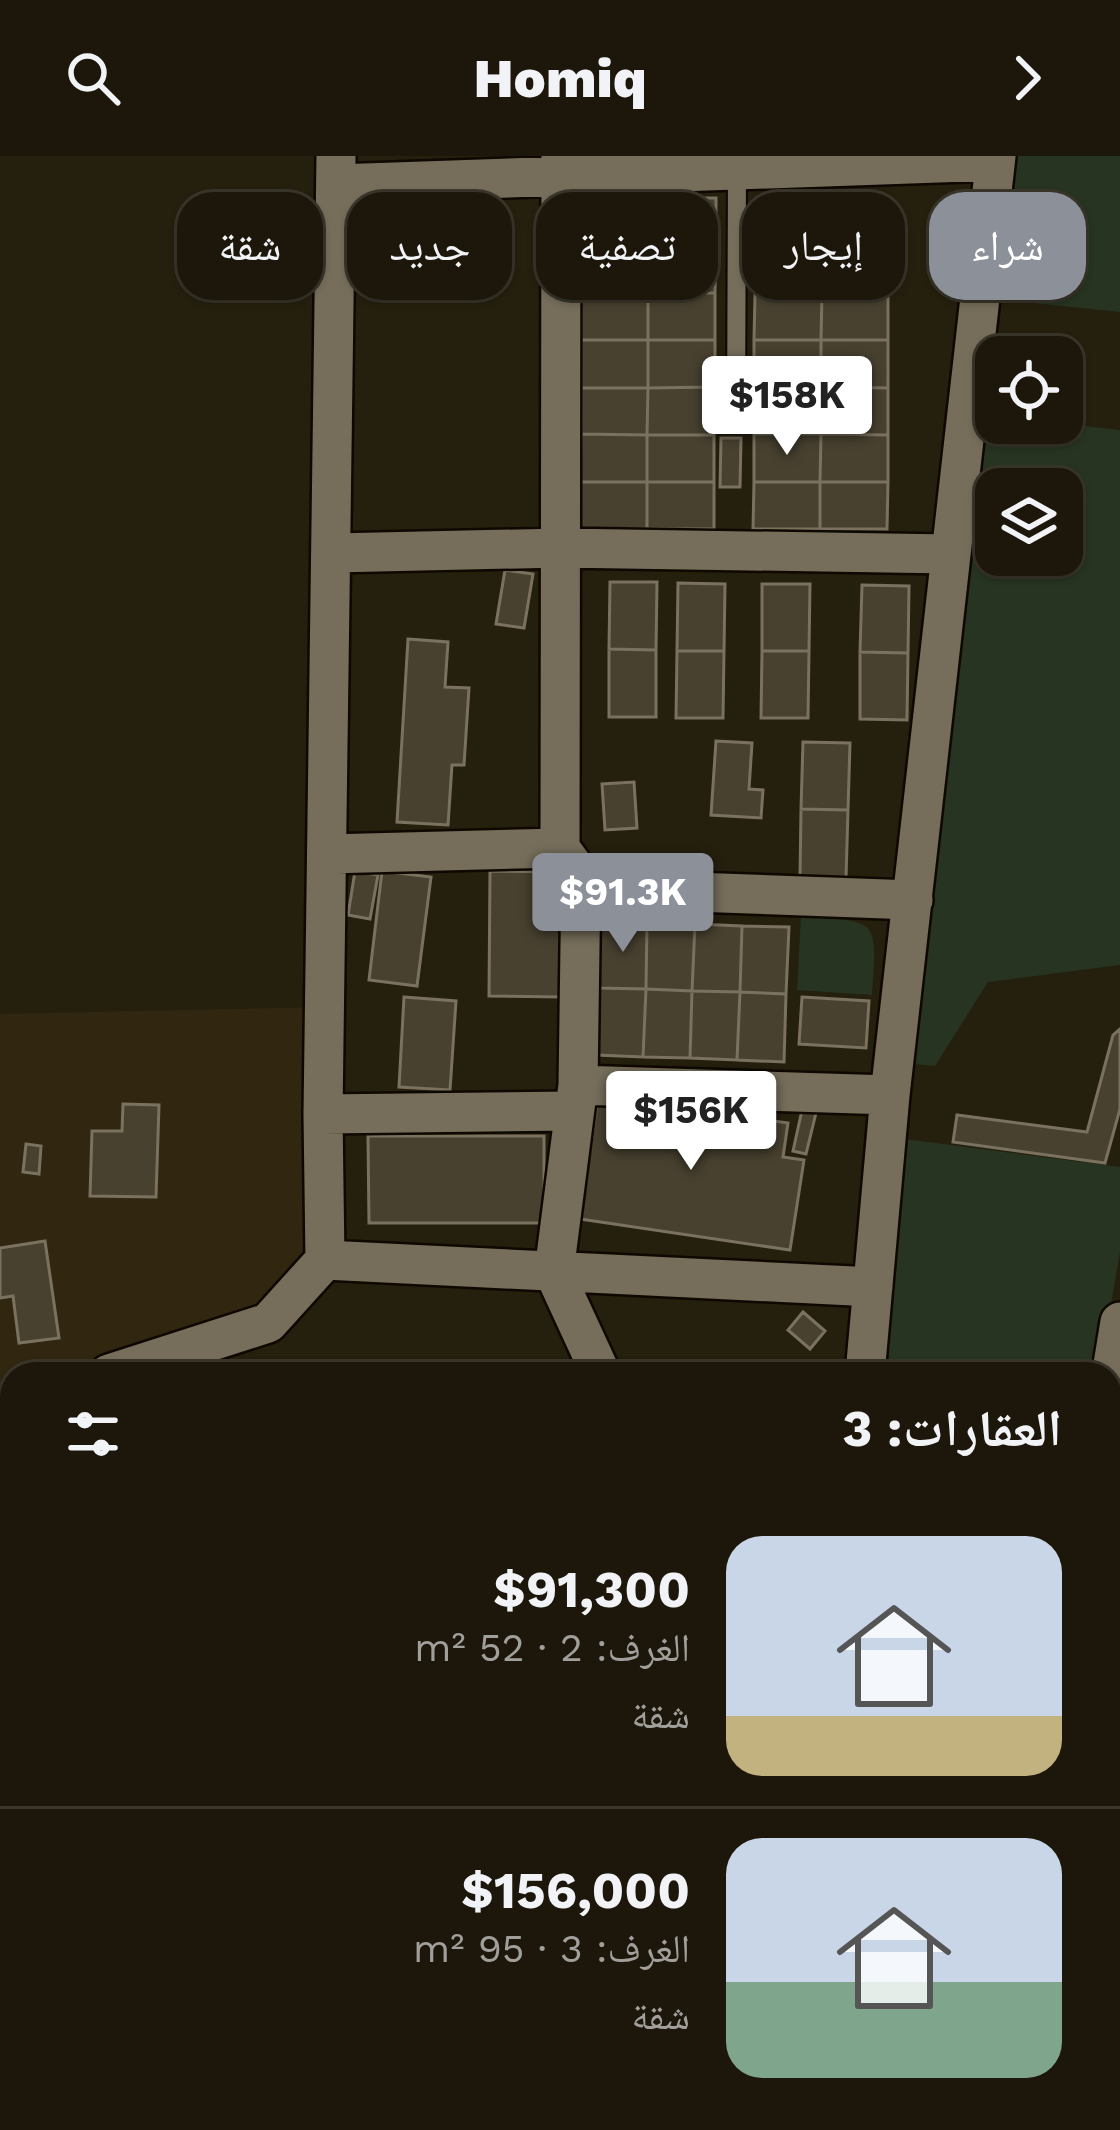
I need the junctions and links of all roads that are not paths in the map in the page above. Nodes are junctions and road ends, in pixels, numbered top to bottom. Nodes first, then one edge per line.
1 (996, 158) edge
2 (785, 163) edge
3 (561, 166) edge
4 (336, 170) edge
5 (737, 171) junction
6 (736, 419) dead end
7 (561, 548) junction
8 (333, 553) junction
9 (950, 554) junction
10 (327, 854) junction
11 (570, 863) junction
12 (913, 900) junction
13 (890, 1095) junction
14 (576, 1098) junction
15 (323, 1114) junction
16 (325, 1260) junction
17 (554, 1271) junction
18 (873, 1287) junction
19 (1120, 1322) edge
20 (146, 1362) edge
21 (596, 1362) edge
22 (866, 1362) edge
23 (1113, 1362) edge

1 - 2 street
1 - 9 street
2 - 5 street
3 - 4 street
3 - 5 street
3 - 7 street
4 - 8 street
5 - 6 lane
7 - 8 street
7 - 9 street
7 - 11 street
8 - 10 street
9 - 12 street
10 - 11 street
10 - 15 street
11 - 12 street
11 - 14 street
12 - 13 street
13 - 14 street
13 - 18 street
14 - 15 street
14 - 17 street
15 - 16 street
16 - 17 street
16 - 20 street
17 - 18 street
17 - 21 street
18 - 22 street
19 - 23 street

